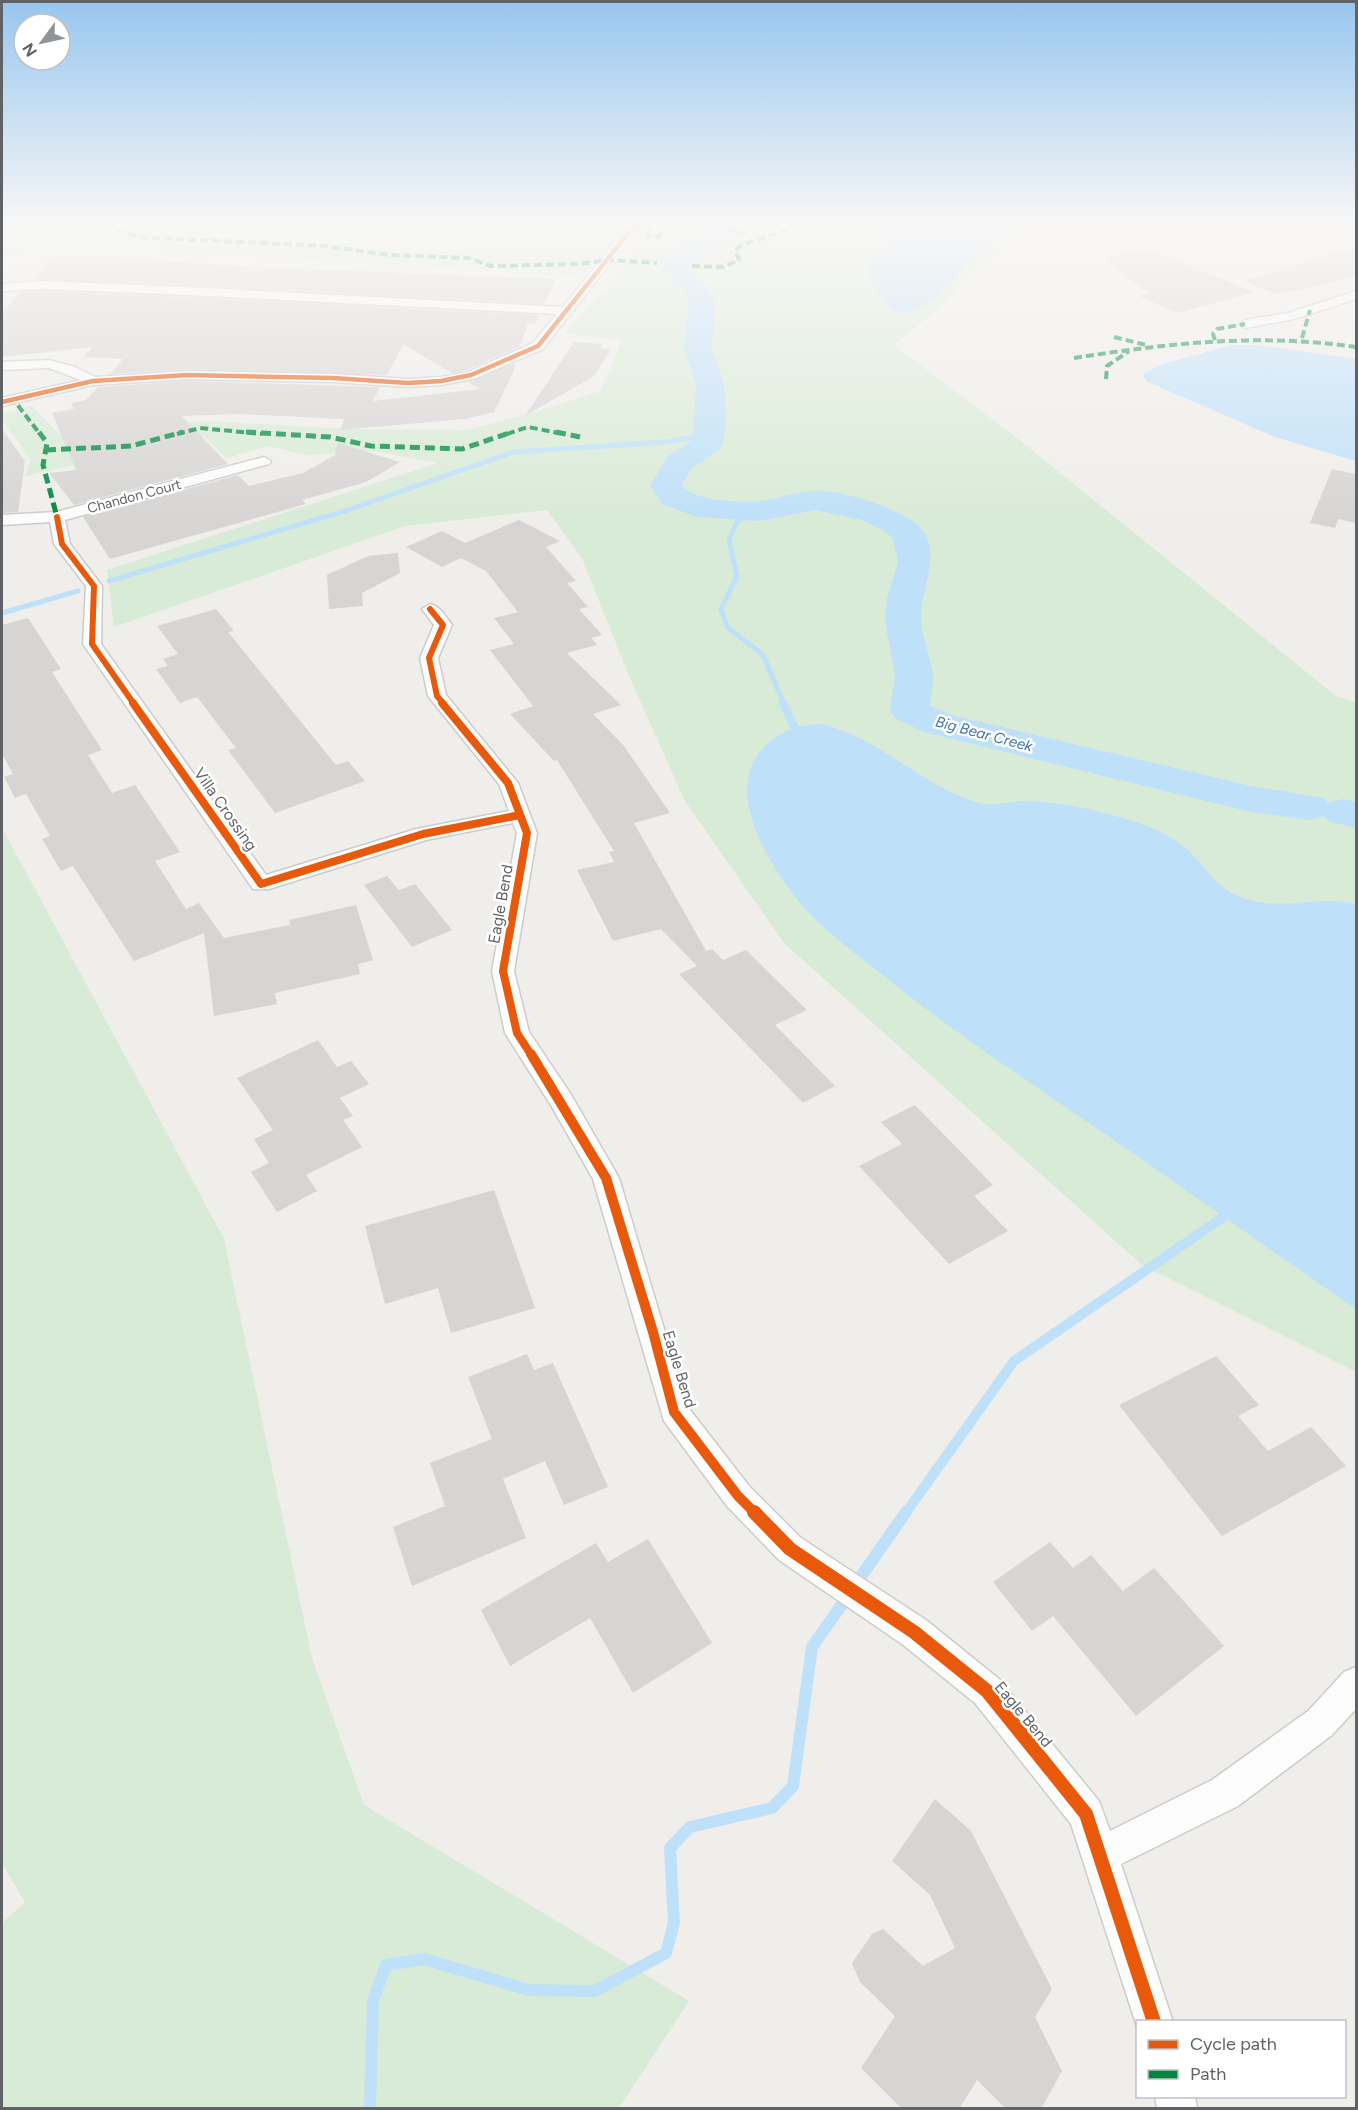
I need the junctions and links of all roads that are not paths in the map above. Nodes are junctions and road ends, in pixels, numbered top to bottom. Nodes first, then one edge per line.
1 (555, 324) edge
2 (2, 366) edge
3 (93, 381) junction
4 (2, 402) edge
5 (264, 461) dead end
6 (57, 517) junction
7 (2, 520) edge
8 (430, 609) dead end
9 (520, 815) junction
10 (1356, 1684) edge
11 (1100, 1855) junction
12 (1153, 2020) edge

1 - 3 street
2 - 3 street
3 - 4 street
5 - 6 street, Chandon Court
6 - 7 street, Chandon Court
6 - 9 street, Villa Crossing
8 - 9 street, Eagle Bend
9 - 11 street, Eagle Bend
10 - 11 street
11 - 12 street, Eagle Bend

